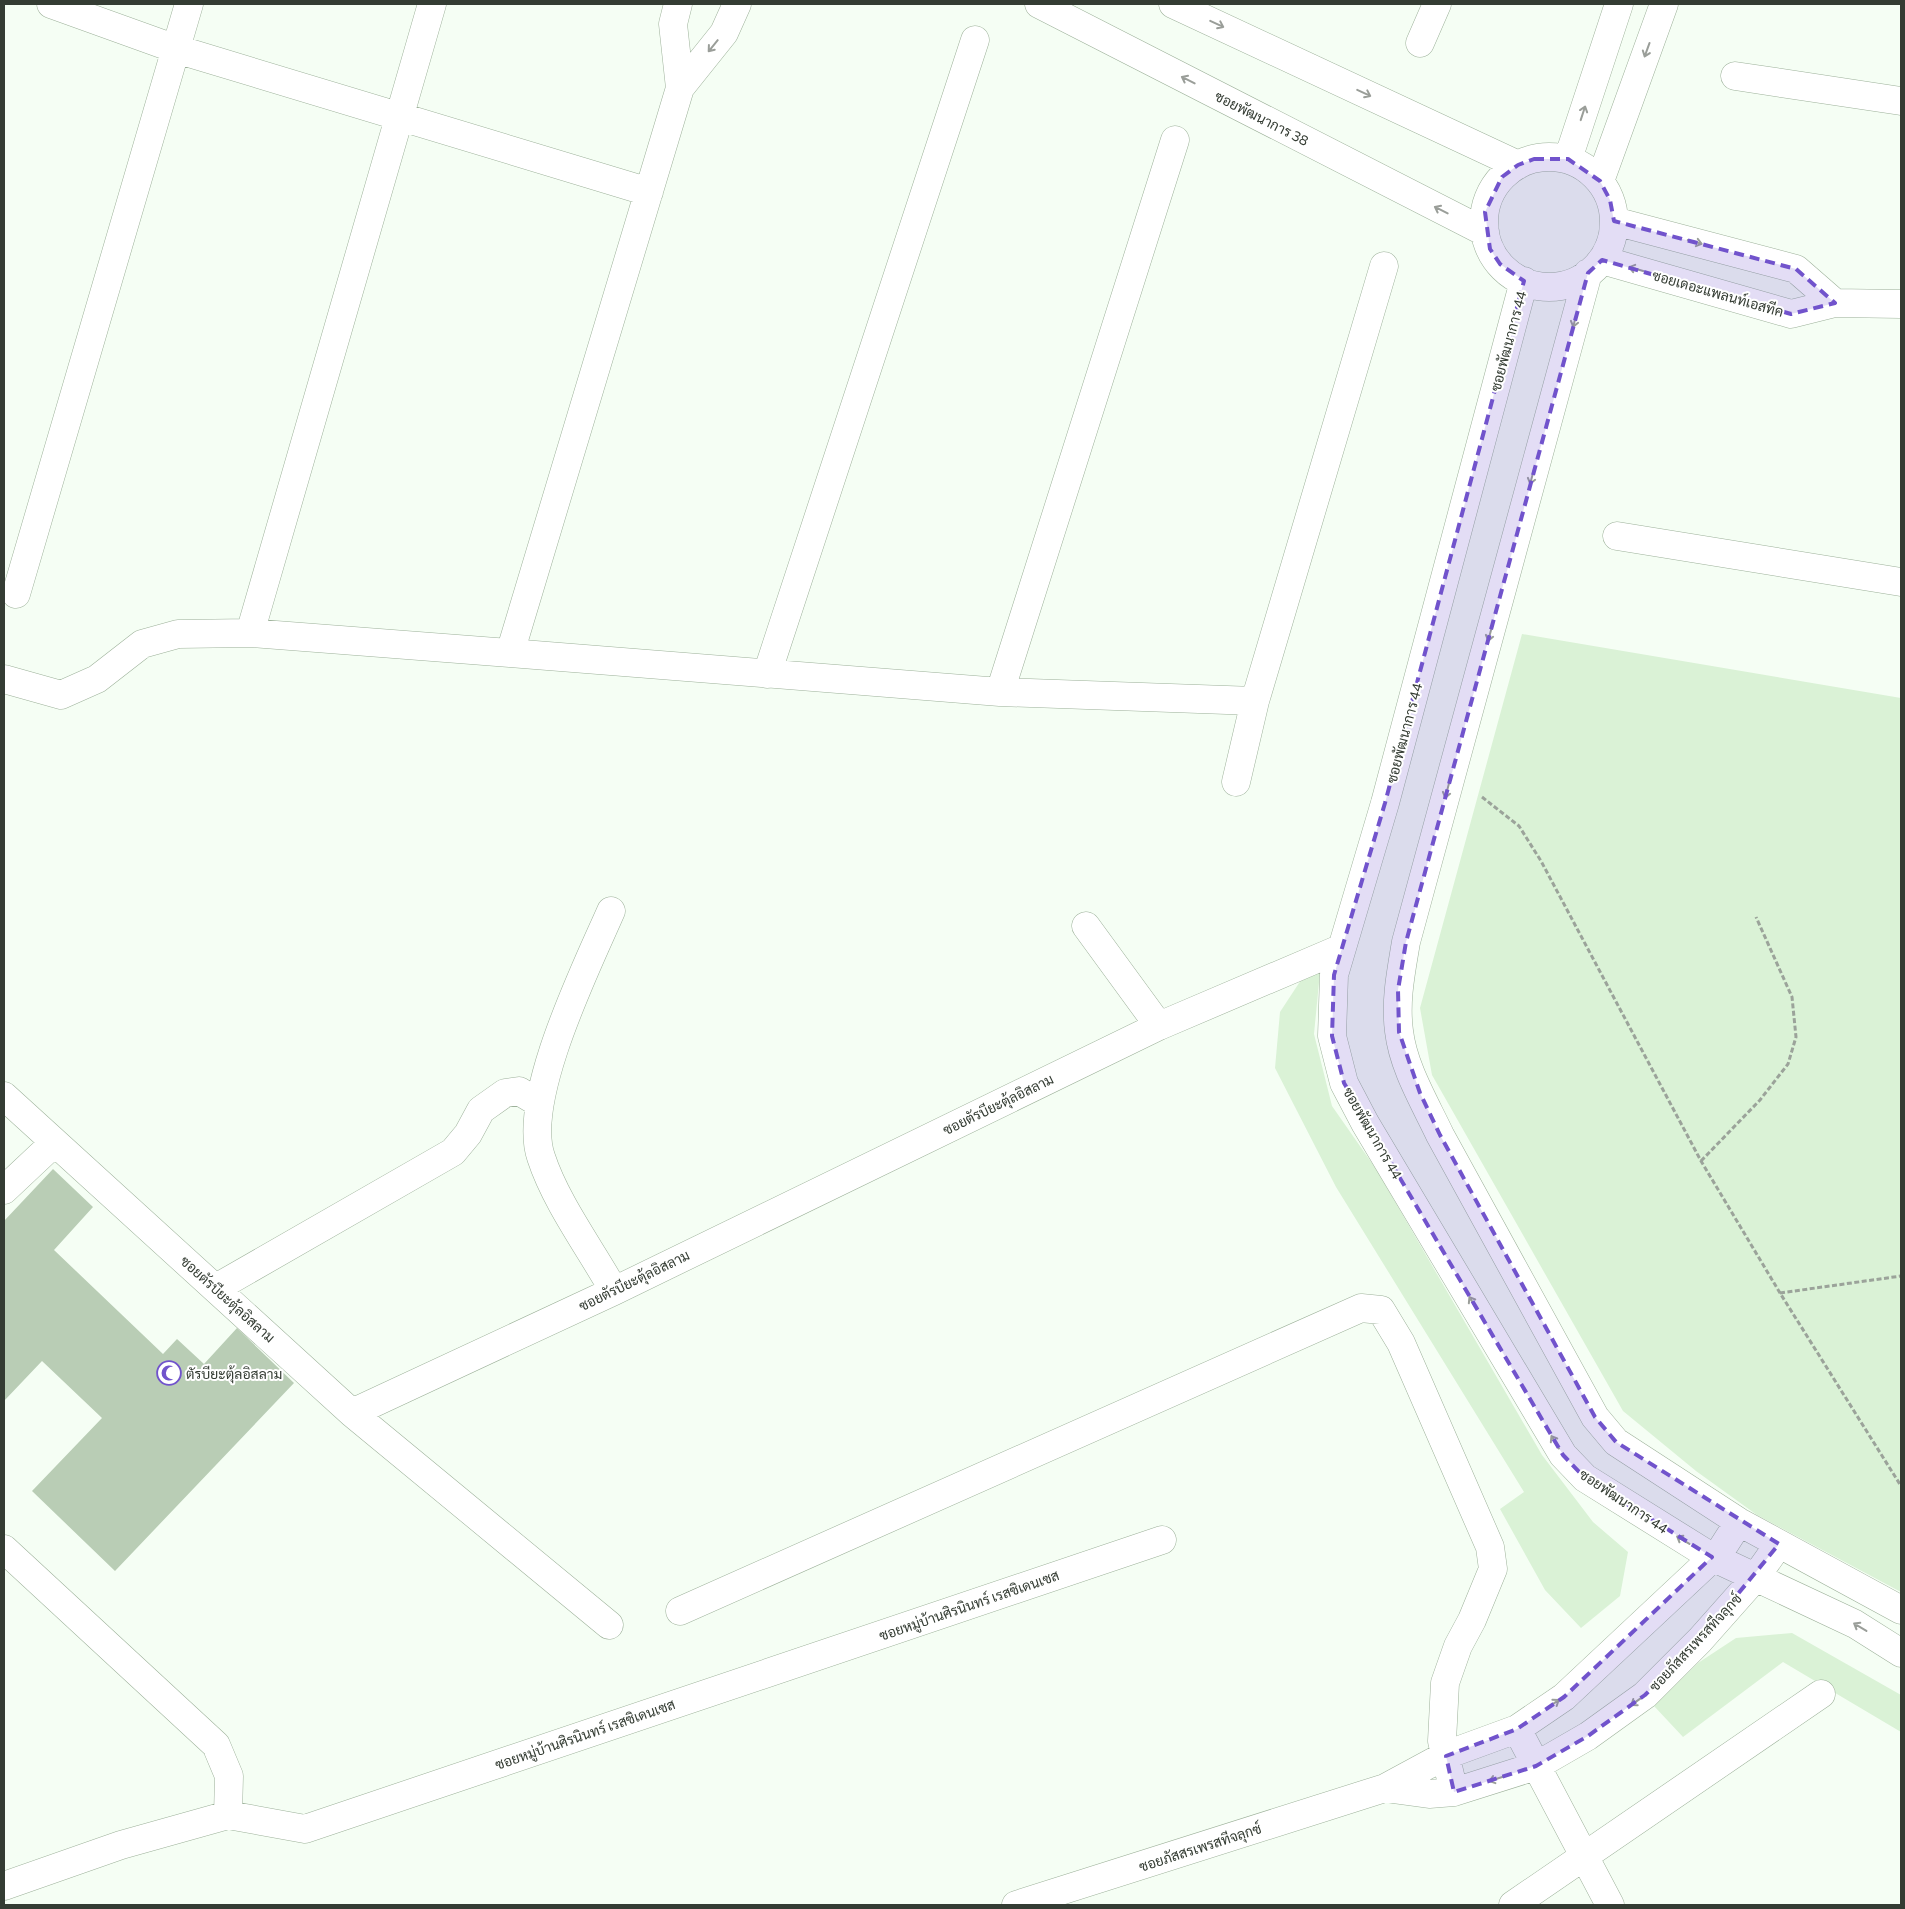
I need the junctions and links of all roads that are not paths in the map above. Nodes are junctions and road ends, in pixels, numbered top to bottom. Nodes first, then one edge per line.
1 (51, 4) edge
2 (189, 4) edge
3 (432, 4) edge
4 (678, 4) edge
5 (737, 4) edge
6 (1039, 4) edge
7 (1173, 4) edge
8 (1437, 4) edge
9 (1619, 4) edge
10 (1664, 4) edge
11 (975, 40) dead end
12 (1420, 43) dead end
13 (176, 49) junction
14 (1735, 76) dead end
15 (680, 88) junction
16 (1901, 100) edge
17 (399, 116) junction
18 (1175, 140) dead end
19 (1568, 159) junction
20 (1518, 165) junction
21 (1600, 181) junction
22 (649, 192) junction
23 (1614, 221) junction
24 (1485, 232) junction
25 (1384, 266) dead end
26 (1595, 266) junction
27 (1524, 281) junction
28 (1835, 303) junction
29 (1901, 304) edge
30 (1617, 536) dead end
31 (1901, 582) edge
32 (16, 594) dead end
33 (250, 634) junction
34 (510, 653) junction
35 (767, 674) junction
36 (4, 679) edge
37 (1000, 692) junction
38 (1255, 701) junction
39 (1236, 782) dead end
40 (612, 911) dead end
41 (1086, 926) dead end
42 (1342, 948) junction
43 (1158, 1026) junction
44 (4, 1096) edge
45 (539, 1103) junction
46 (54, 1143) junction
47 (4, 1190) edge
48 (216, 1288) junction
49 (614, 1290) junction
50 (352, 1413) junction
51 (1739, 1522) junction
52 (1162, 1540) dead end
53 (1779, 1544) junction
54 (4, 1550) edge
55 (1712, 1557) junction
56 (1755, 1578) junction
57 (1901, 1610) edge
58 (680, 1611) dead end
59 (609, 1625) dead end
60 (1901, 1653) edge
61 (1821, 1694) dead end
62 (1517, 1729) junction
63 (1446, 1756) junction
64 (1536, 1766) junction
65 (1385, 1788) junction
66 (1454, 1792) junction
67 (228, 1816) junction
68 (1584, 1856) junction
69 (4, 1886) edge
70 (1016, 1905) edge
71 (1513, 1905) edge
72 (1610, 1905) edge

1 - 13 street
2 - 13 street
3 - 17 street
4 - 15 street
5 -> 15 street
24 -> 6 street, ซอยพัฒนาการ 38
7 -> 20 street
8 - 12 street
19 -> 9 street
10 -> 21 street
11 - 35 street
13 - 17 street
13 - 32 street
14 - 16 street
15 - 22 street
17 - 22 street
17 - 33 street
18 - 37 street
19 - 20 street, ซอยพัฒนาการ 44
19 - 21 street, ซอยพัฒนาการ 44
20 - 24 street, ซอยพัฒนาการ 44
21 - 23 street, ซอยพัฒนาการ 44
22 - 34 street
23 - 26 street, ซอยพัฒนาการ 44
23 -> 28 street
24 - 27 street, ซอยพัฒนาการ 44
25 - 38 street
26 - 27 street, ซอยพัฒนาการ 44
28 -> 26 street, ซอยเดอะแพลนท์เอสทีค
26 -> 51 street, ซอยพัฒนาการ 44
27 - 42 street, ซอยพัฒนาการ 44
28 - 29 street, ซอยเดอะแพลนท์เอสทีค
30 - 31 street
33 - 34 street
33 - 36 street
34 - 35 street
35 - 37 street
37 - 38 street
38 - 39 street
40 - 45 street
41 - 43 street
42 - 43 street, ซอยตัรบียะตุ้ลอิสลาม
55 -> 42 street, ซอยพัฒนาการ 44
43 - 49 street, ซอยตัรบียะตุ้ลอิสลาม
44 - 46 street, ซอยตัรบียะตุ้ลอิสลาม
45 - 48 street
45 - 49 street
46 - 47 street
46 - 48 street, ซอยตัรบียะตุ้ลอิสลาม
48 - 50 street, ซอยตัรบียะตุ้ลอิสลาม
49 - 50 street, ซอยตัรบียะตุ้ลอิสลาม
50 - 59 street
51 - 53 street, ซอยพัฒนาการ 44
51 - 55 street, ซอยภัสสรเพรสทีจลุกซ์
52 - 67 street, ซอยหมู่บ้านศิรนินทร์ เรสซิเดนเซส
53 - 56 street, ซอยภัสสรเพรสทีจลุกซ์
53 - 57 street, ซอยพัฒนาการ 44
54 - 67 street
55 - 56 street, ซอยพัฒนาการ 44
62 -> 55 street, ซอยภัสสรเพรสทีจลุกซ์
60 -> 56 street, ซอยพัฒนาการ 44
56 -> 64 street, ซอยภัสสรเพรสทีจลุกซ์
58 - 63 street
61 - 68 street
62 - 63 street, ซอยภัสสรเพรสทีจลุกซ์
62 - 64 street
63 - 65 street, ซอยภัสสรเพรสทีจลุกซ์
63 - 66 street
64 -> 66 street, ซอยภัสสรเพรสทีจลุกซ์
64 - 68 street
65 - 66 street, ซอยภัสสรเพรสทีจลุกซ์
65 - 70 street, ซอยภัสสรเพรสทีจลุกซ์
67 - 69 street, ซอยหมู่บ้านศิรนินทร์ เรสซิเดนเซส
68 - 71 street
68 - 72 street

